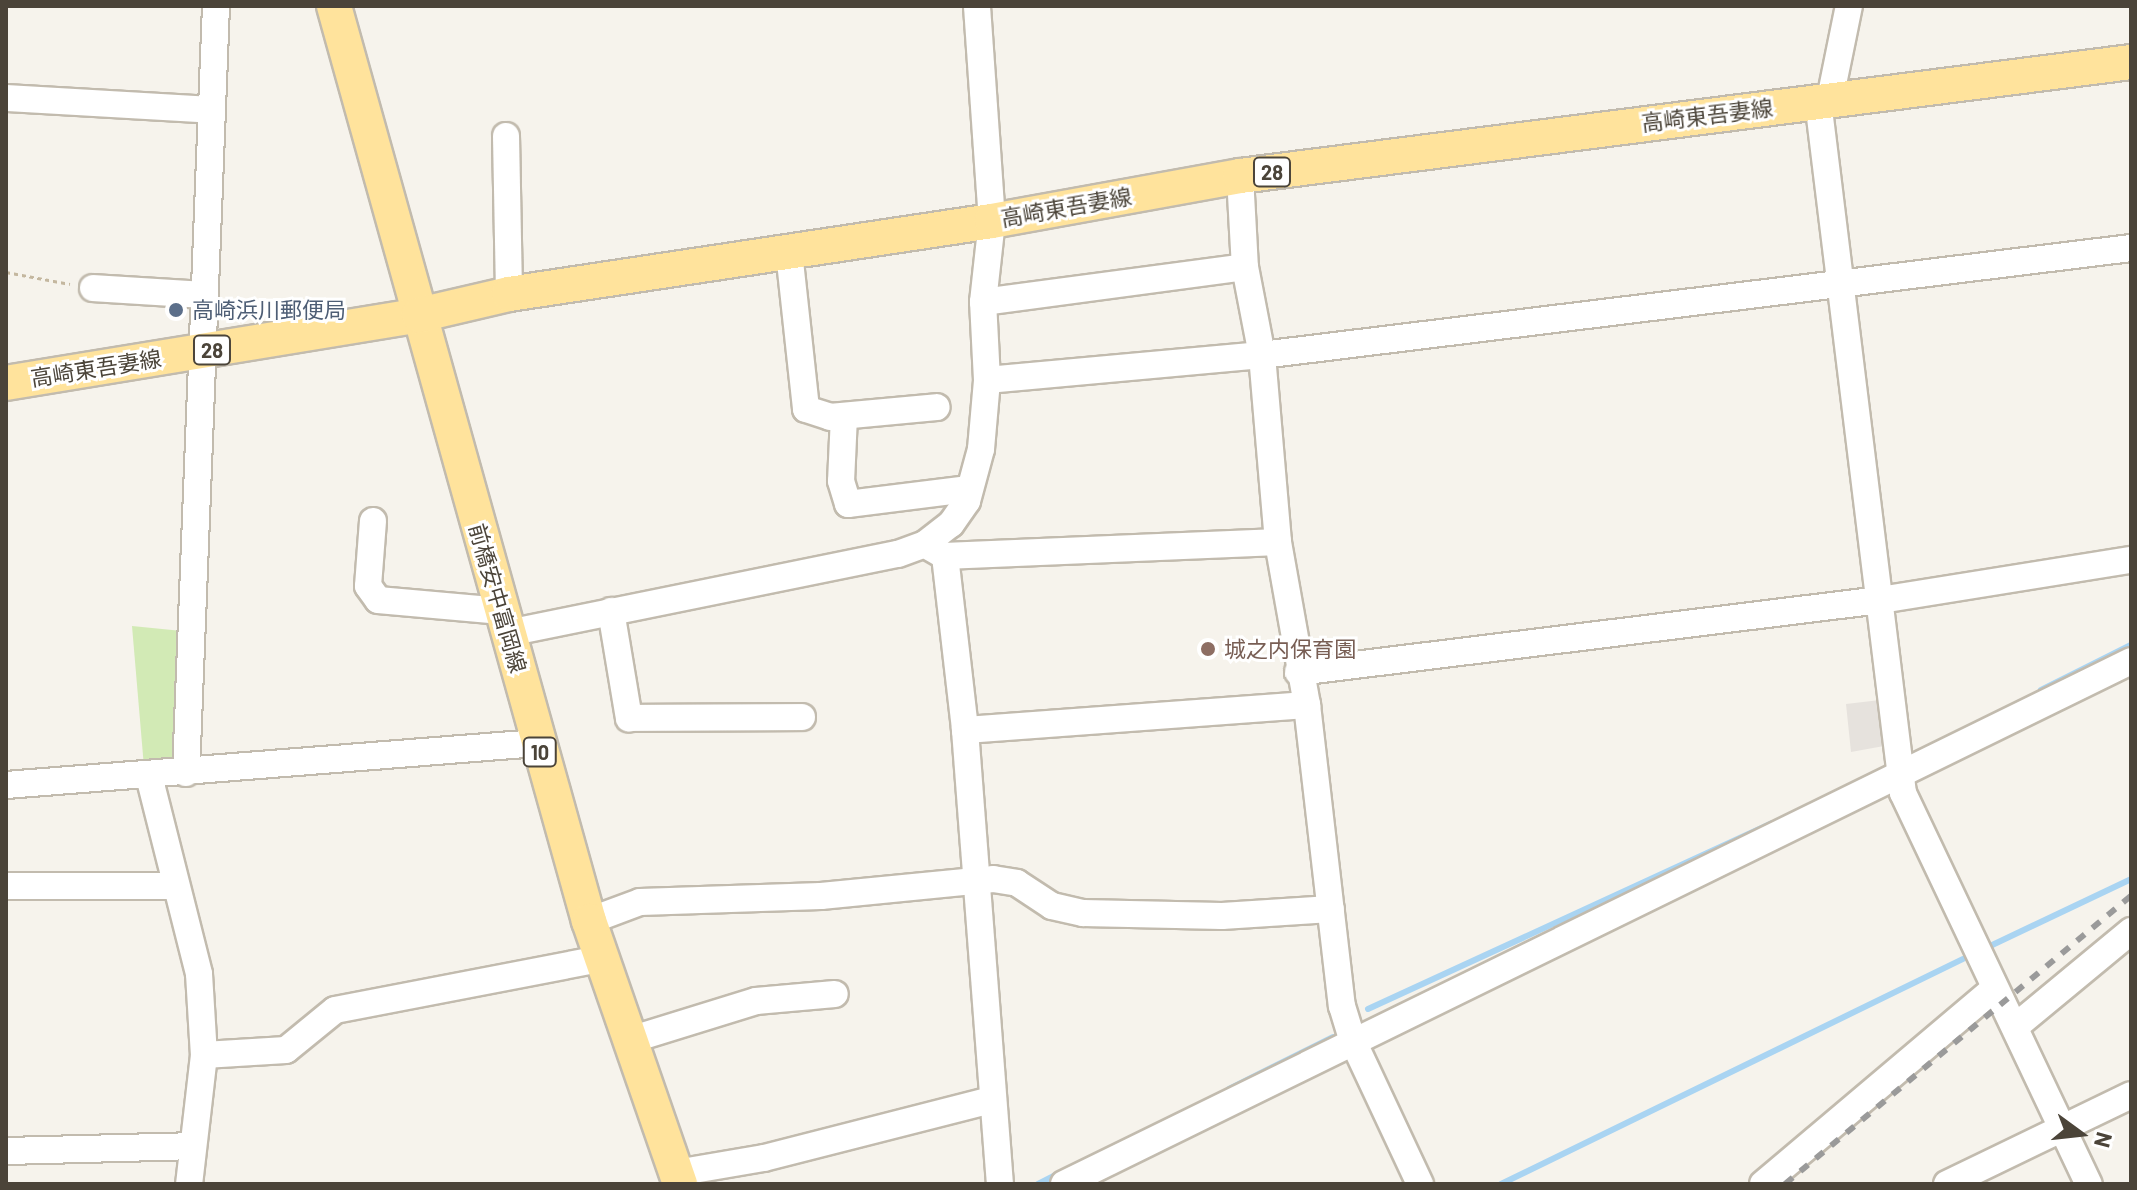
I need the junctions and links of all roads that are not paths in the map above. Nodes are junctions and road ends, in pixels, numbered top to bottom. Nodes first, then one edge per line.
1 (216, 6) edge
2 (334, 6) edge
3 (977, 6) edge
4 (1849, 6) edge
5 (2131, 62) edge
6 (6, 98) edge
7 (1824, 100) junction
8 (212, 110) junction
9 (506, 136) dead end
10 (1240, 176) junction
11 (992, 221) junction
12 (2131, 248) edge
13 (789, 252) junction
14 (1245, 267) junction
15 (1839, 284) junction
16 (93, 288) road end
17 (509, 294) junction
18 (204, 295) junction
19 (983, 302) junction
20 (419, 315) junction
21 (204, 351) junction
22 (1262, 355) junction
23 (987, 380) junction
24 (6, 383) edge
25 (937, 407) dead end
26 (844, 416) junction
27 (969, 489) junction
28 (373, 521) dead end
29 (1278, 542) junction
30 (935, 550) junction
31 (2131, 560) edge
32 (1880, 600) junction
33 (611, 611) junction
34 (505, 622) junction
35 (2131, 661) edge
36 (1298, 672) junction
37 (1307, 705) junction
38 (802, 717) dead end
39 (965, 730) junction
40 (537, 743) junction
41 (186, 773) junction
42 (149, 776) junction
43 (1900, 776) junction
44 (6, 785) edge
45 (977, 879) junction
46 (6, 886) edge
47 (176, 886) junction
48 (1331, 909) junction
49 (589, 921) junction
50 (2131, 931) edge
51 (601, 959) junction
52 (1994, 989) junction
53 (835, 994) dead end
54 (2015, 1027) junction
55 (630, 1040) junction
56 (1353, 1041) junction
57 (204, 1055) junction
58 (2131, 1095) edge
59 (991, 1100) junction
60 (2062, 1128) junction
61 (193, 1146) junction
62 (6, 1151) edge
63 (678, 1178) edge
64 (189, 1184) edge
65 (1000, 1184) edge
66 (1064, 1184) edge
67 (1420, 1184) edge
68 (1763, 1184) edge
69 (1947, 1184) edge
70 (2089, 1184) edge

1 - 8 street
2 - 20 main road, 前橋安中富岡線 / 10
3 - 11 street
4 - 7 street
5 - 7 main road, 高崎東吾妻線 / 28
6 - 8 street
7 - 10 main road, 高崎東吾妻線 / 28
7 - 15 street
8 - 18 street
9 - 17 street
10 - 11 main road, 高崎東吾妻線 / 28
10 - 14 street
11 - 13 main road, 高崎東吾妻線 / 28
11 - 19 street
12 - 15 street
13 - 17 main road, 高崎東吾妻線 / 28
13 - 26 street
14 - 19 street
14 - 22 street
15 - 22 street
15 - 32 street
16 - 18 street
17 - 20 main road, 高崎東吾妻線 / 28
18 - 21 street
19 - 23 street
20 - 21 main road, 高崎東吾妻線 / 28
20 - 34 main road, 前橋安中富岡線 / 10
21 - 24 main road, 高崎東吾妻線 / 28
21 - 41 street
22 - 23 street
22 - 29 street
23 - 27 street
25 - 26 street
26 - 27 street
27 - 30 street
28 - 34 street
29 - 30 street
29 - 36 street
30 - 33 street
30 - 39 street
31 - 32 street
32 - 36 street
32 - 43 street
33 - 34 street
33 - 38 street
34 - 40 main road, 前橋安中富岡線 / 10
35 - 43 street
36 - 37 street
37 - 39 street
37 - 48 street
39 - 45 street
40 - 41 street
40 - 49 main road, 前橋安中富岡線 / 10
41 - 42 street
42 - 44 street
42 - 47 street
43 - 52 street
43 - 56 street
45 - 48 street
45 - 49 street
45 - 59 street
46 - 47 street
47 - 57 street
48 - 56 street
49 - 51 main road, 前橋安中富岡線 / 10
50 - 54 street
51 - 55 main road, 前橋安中富岡線 / 10
51 - 57 street
52 - 54 street
52 - 68 street
53 - 55 street
54 - 60 street
55 - 63 main road, 前橋安中富岡線 / 10
56 - 66 street
56 - 67 street
57 - 61 street
58 - 60 street
59 - 63 street
59 - 65 street
60 - 69 street
60 - 70 street
61 - 62 street
61 - 64 street

